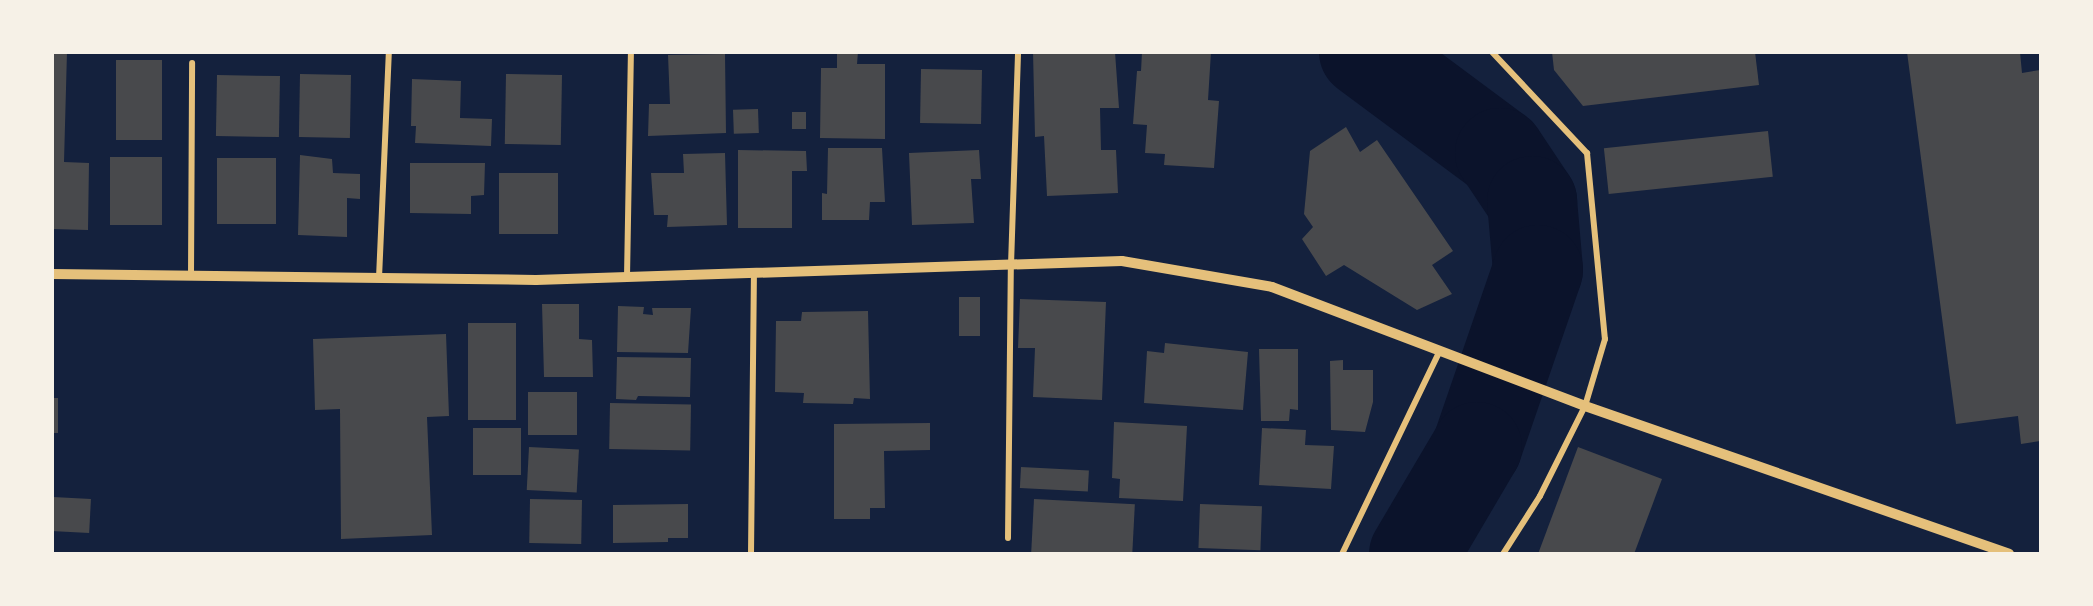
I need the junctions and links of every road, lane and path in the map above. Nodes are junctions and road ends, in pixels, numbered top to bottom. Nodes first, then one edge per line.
1 (389, 52) edge
2 (631, 52) edge
3 (1018, 52) edge
4 (1492, 52) edge
5 (192, 63) dead end
6 (1011, 265) junction
7 (754, 273) junction
8 (52, 274) edge
9 (191, 275) junction
10 (627, 277) junction
11 (379, 278) junction
12 (1441, 350) junction
13 (1585, 406) junction
14 (1008, 538) dead end
15 (1992, 551) edge
16 (751, 554) edge
17 (1342, 554) edge
18 (1503, 554) edge
19 (2008, 554) edge

1 - 11 street
2 - 10 street
3 - 6 street
4 - 13 street
5 - 9 street
6 - 7 street
6 - 12 street
6 - 14 street
7 - 10 street
7 - 16 street
8 - 9 street
9 - 11 street
10 - 11 street
12 - 13 street
12 - 17 street
13 - 15 street
13 - 18 street
15 - 19 street

